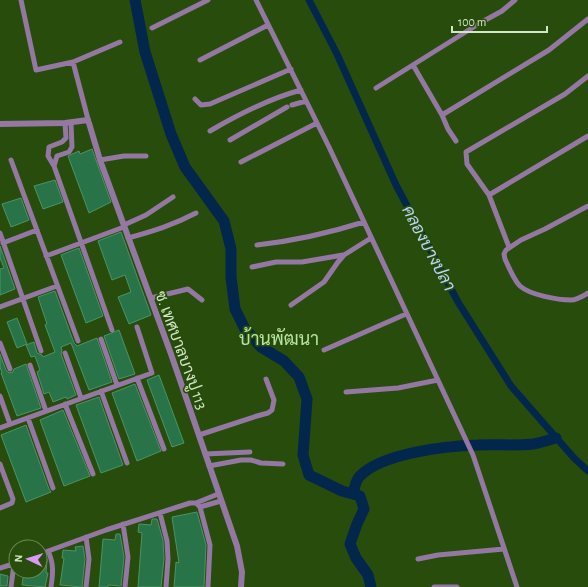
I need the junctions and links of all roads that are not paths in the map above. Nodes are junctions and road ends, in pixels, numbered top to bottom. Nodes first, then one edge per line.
1 (21, 0) edge
2 (208, 0) edge
3 (256, 0) edge
4 (515, 0) edge
5 (588, 19) edge
6 (268, 25) junction
7 (152, 28) dead end
8 (120, 42) dead end
9 (200, 60) dead end
10 (73, 62) junction
11 (413, 65) junction
12 (291, 69) junction
13 (588, 76) edge
14 (376, 88) dead end
15 (301, 90) junction
16 (195, 99) dead end
17 (306, 101) junction
18 (442, 115) junction
19 (88, 122) junction
20 (317, 122) junction
21 (68, 123) junction
22 (0, 124) edge
23 (210, 131) dead end
24 (588, 136) edge
25 (230, 140) dead end
26 (456, 141) dead end
27 (146, 156) dead end
28 (11, 160) dead end
29 (100, 160) junction
30 (241, 162) dead end
31 (54, 166) junction
32 (489, 195) junction
33 (173, 197) dead end
34 (588, 206) edge
35 (196, 213) dead end
36 (364, 222) junction
37 (124, 226) junction
38 (37, 230) junction
39 (0, 233) edge
40 (128, 238) junction
41 (372, 238) junction
42 (3, 242) junction
43 (80, 243) junction
44 (257, 245) dead end
45 (509, 248) junction
46 (344, 255) junction
47 (46, 256) junction
48 (252, 267) dead end
49 (57, 286) junction
50 (588, 293) edge
51 (23, 298) junction
52 (150, 298) junction
53 (202, 300) dead end
54 (291, 305) dead end
55 (0, 306) edge
56 (406, 314) junction
57 (137, 327) dead end
58 (112, 330) dead end
59 (101, 339) dead end
60 (78, 341) dead end
61 (0, 342) edge
62 (41, 350) dead end
63 (324, 350) dead end
64 (65, 353) dead end
65 (30, 365) dead end
66 (10, 369) dead end
67 (138, 378) junction
68 (266, 379) dead end
69 (438, 380) junction
70 (117, 385) junction
71 (101, 391) junction
72 (346, 392) dead end
73 (0, 396) edge
74 (82, 398) junction
75 (65, 404) junction
76 (46, 411) junction
77 (28, 418) junction
78 (10, 424) junction
79 (0, 428) edge
80 (199, 435) junction
81 (164, 449) dead end
82 (250, 452) dead end
83 (205, 454) junction
84 (0, 464) edge
85 (127, 464) dead end
86 (283, 464) dead end
87 (209, 466) junction
88 (93, 474) dead end
89 (54, 488) dead end
90 (220, 497) junction
91 (198, 505) junction
92 (0, 508) edge
93 (160, 513) junction
94 (123, 524) junction
95 (86, 537) junction
96 (504, 549) junction
97 (48, 551) joint
98 (418, 559) dead end
99 (51, 587) edge
100 (86, 587) edge
101 (125, 587) edge
102 (166, 587) edge
103 (208, 587) edge
104 (241, 587) edge
105 (434, 587) edge
106 (457, 587) edge
107 (517, 587) edge

1 - 10 street
2 - 7 street
3 - 6 street
4 - 11 street
5 - 18 street
6 - 9 street
6 - 12 street
8 - 10 street
10 - 19 street
11 - 14 street
11 - 18 street
12 - 15 street
12 - 16 street
13 - 32 street
15 - 17 street
15 - 23 street
17 - 20 street
17 - 25 street
18 - 26 street
19 - 21 street
19 - 29 street, ซ. เทศบาลบางปู 113
20 - 30 street
20 - 36 street
21 - 22 street
21 - 31 street
21 - 31 street
24 - 32 street
27 - 29 street
28 - 38 street
29 - 37 street, ซ. เทศบาลบางปู 113
31 - 43 street
32 - 45 street
33 - 37 street
34 - 45 street
35 - 40 street
36 - 41 street
36 - 44 street
37 - 40 street, ซ. เทศบาลบางปู 113
37 - 43 street
38 - 42 street
38 - 47 street
39 - 42 street
40 - 52 street, ซ. เทศบาลบางปู 113
41 - 46 street
41 - 56 street
42 - 51 street
43 - 47 street
43 - 58 street
45 - 50 street
46 - 48 street
46 - 54 street
47 - 49 street
49 - 51 street
49 - 60 street
51 - 55 street
51 - 62 street
52 - 53 street
52 - 80 street, ซ. เทศบาลบางปู 113
56 - 63 street
56 - 69 street
57 - 67 street
59 - 70 street
61 - 66 street
64 - 74 street
65 - 76 street
67 - 70 street
67 - 81 street
68 - 80 street
69 - 72 street
69 - 96 street
70 - 71 street
71 - 74 street
71 - 85 street
73 - 78 street
74 - 75 street
75 - 76 street
75 - 88 street
76 - 77 street
77 - 78 street
77 - 89 street
78 - 79 street
80 - 83 street, ซ. เทศบาลบางปู 113
82 - 83 street
83 - 87 street, ซ. เทศบาลบางปู 113
84 - 92 street
86 - 87 street
87 - 90 street, ซ. เทศบาลบางปู 113
90 - 91 street
90 - 104 street, ซ. เทศบาลบางปู 113
91 - 93 street
91 - 103 street
93 - 94 street
93 - 102 street
94 - 95 street
94 - 101 street
95 - 97 street
95 - 100 street
96 - 98 street
96 - 107 street
97 - 99 street
105 - 106 street

